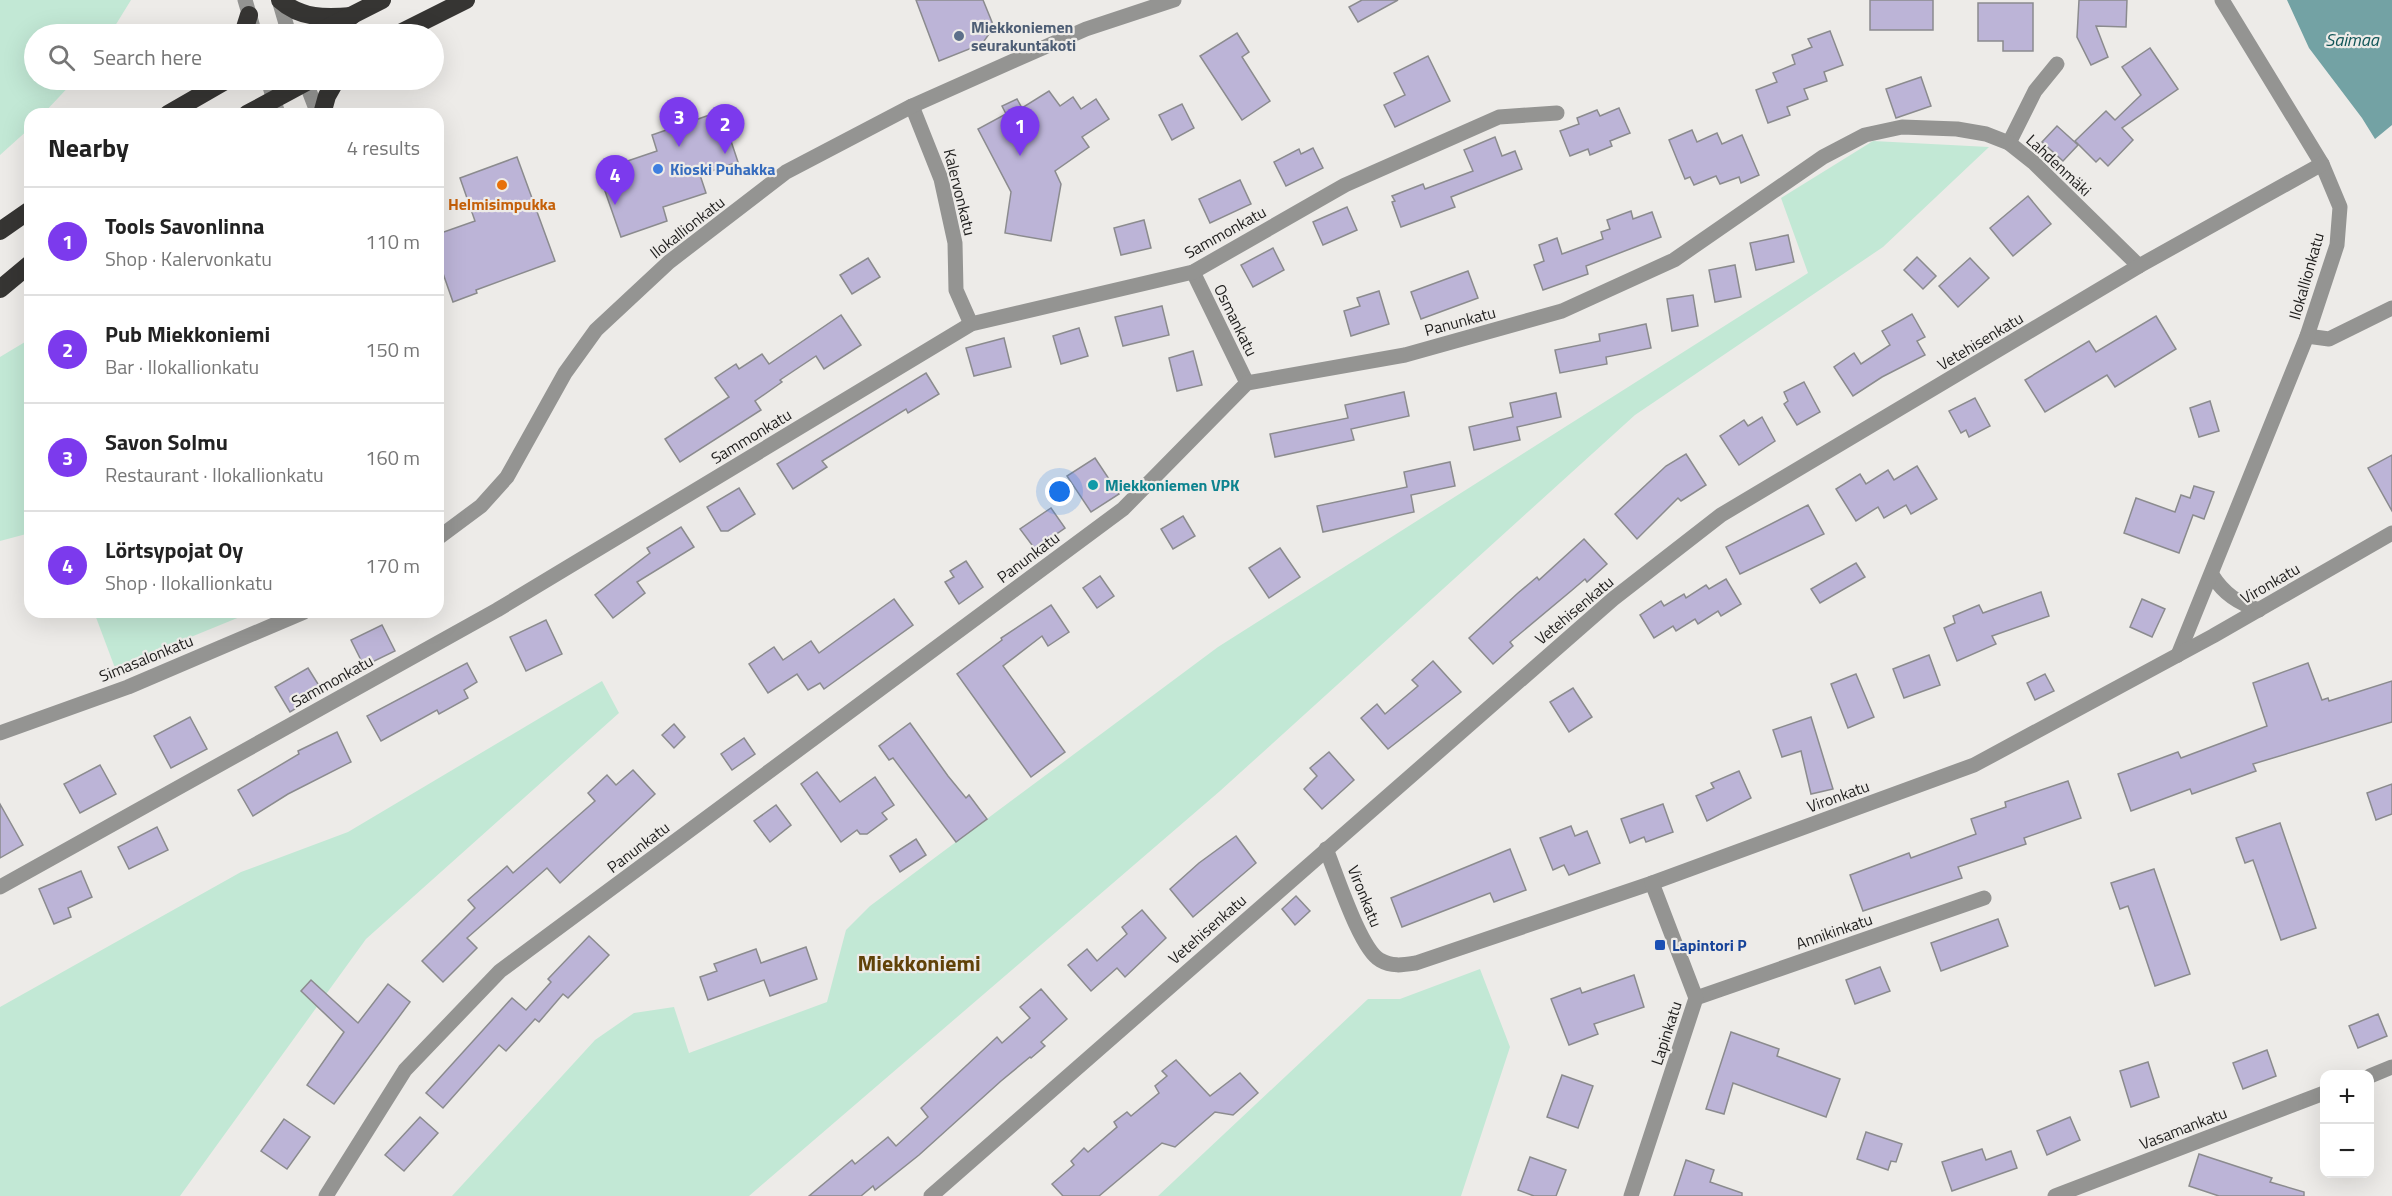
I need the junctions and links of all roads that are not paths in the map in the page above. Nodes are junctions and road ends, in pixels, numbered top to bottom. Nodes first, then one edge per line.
1 (279, 0) edge
2 (382, 0) edge
3 (466, 0) edge
4 (1174, 0) edge
5 (2222, 0) edge
6 (247, 8) edge
7 (352, 16) junction
8 (245, 24) edge
9 (252, 24) edge
10 (286, 24) edge
11 (336, 24) edge
12 (418, 24) edge
13 (2057, 64) dead end
14 (206, 90) edge
15 (271, 90) edge
16 (295, 90) edge
17 (311, 90) edge
18 (330, 90) edge
19 (276, 106) edge
20 (912, 106) junction
21 (178, 108) edge
22 (318, 108) edge
23 (322, 108) edge
24 (1557, 113) dead end
25 (1865, 135) joint
26 (2009, 143) junction
27 (2322, 164) junction
28 (24, 214) edge
29 (0, 231) edge
30 (2139, 266) junction
31 (24, 269) edge
32 (1193, 272) junction
33 (0, 289) edge
34 (2392, 308) edge
35 (971, 324) junction
36 (2307, 336) junction
37 (1247, 383) junction
38 (444, 529) edge
39 (2392, 533) edge
40 (2212, 575) junction
41 (2259, 610) junction
42 (290, 618) edge
43 (2178, 655) junction
44 (0, 733) edge
45 (1326, 849) junction
46 (1652, 884) junction
47 (0, 887) edge
48 (1984, 898) dead end
49 (1696, 999) junction
50 (2392, 1067) edge
51 (2374, 1074) edge
52 (2320, 1095) edge
53 (326, 1196) edge
54 (931, 1196) edge
55 (1630, 1196) edge
56 (2055, 1196) edge

1 - 7 highway
1 - 10 street
2 - 7 highway
3 - 12 highway
4 - 20 street, Ilokallionkatu
5 - 27 street, Ilokallionkatu
6 - 8 highway
6 - 9 street
7 - 11 highway
13 - 26 street
14 - 21 highway
15 - 19 street
16 - 19 highway
17 - 22 street
18 - 23 highway
20 - 35 street, Kalervonkatu
20 - 38 street, Ilokallionkatu
24 - 32 street, Sammonkatu
25 - 26 street, Lahdenmäki
25 - 37 street, Panunkatu
26 - 30 street, Lahdenmäki
27 - 30 street, Vetehisenkatu
27 - 36 street, Ilokallionkatu
28 - 29 highway
30 - 45 street, Vetehisenkatu
31 - 33 highway
32 - 35 street, Sammonkatu
32 - 37 street, Osmankatu
34 - 36 street
35 - 47 street, Sammonkatu
36 - 40 street, Ilokallionkatu
37 - 53 street, Panunkatu
39 - 41 street, Vironkatu
40 - 41 street
40 - 43 street, Ilokallionkatu
41 - 43 street, Vironkatu
42 - 44 street, Simasalonkatu
43 - 46 street, Vironkatu
45 - 46 street, Vironkatu
45 - 54 street, Vetehisenkatu
46 - 49 street, Lapinkatu
48 - 49 street, Annikinkatu
49 - 55 street, Lapinkatu
50 - 51 street
52 - 56 street, Vasamankatu

